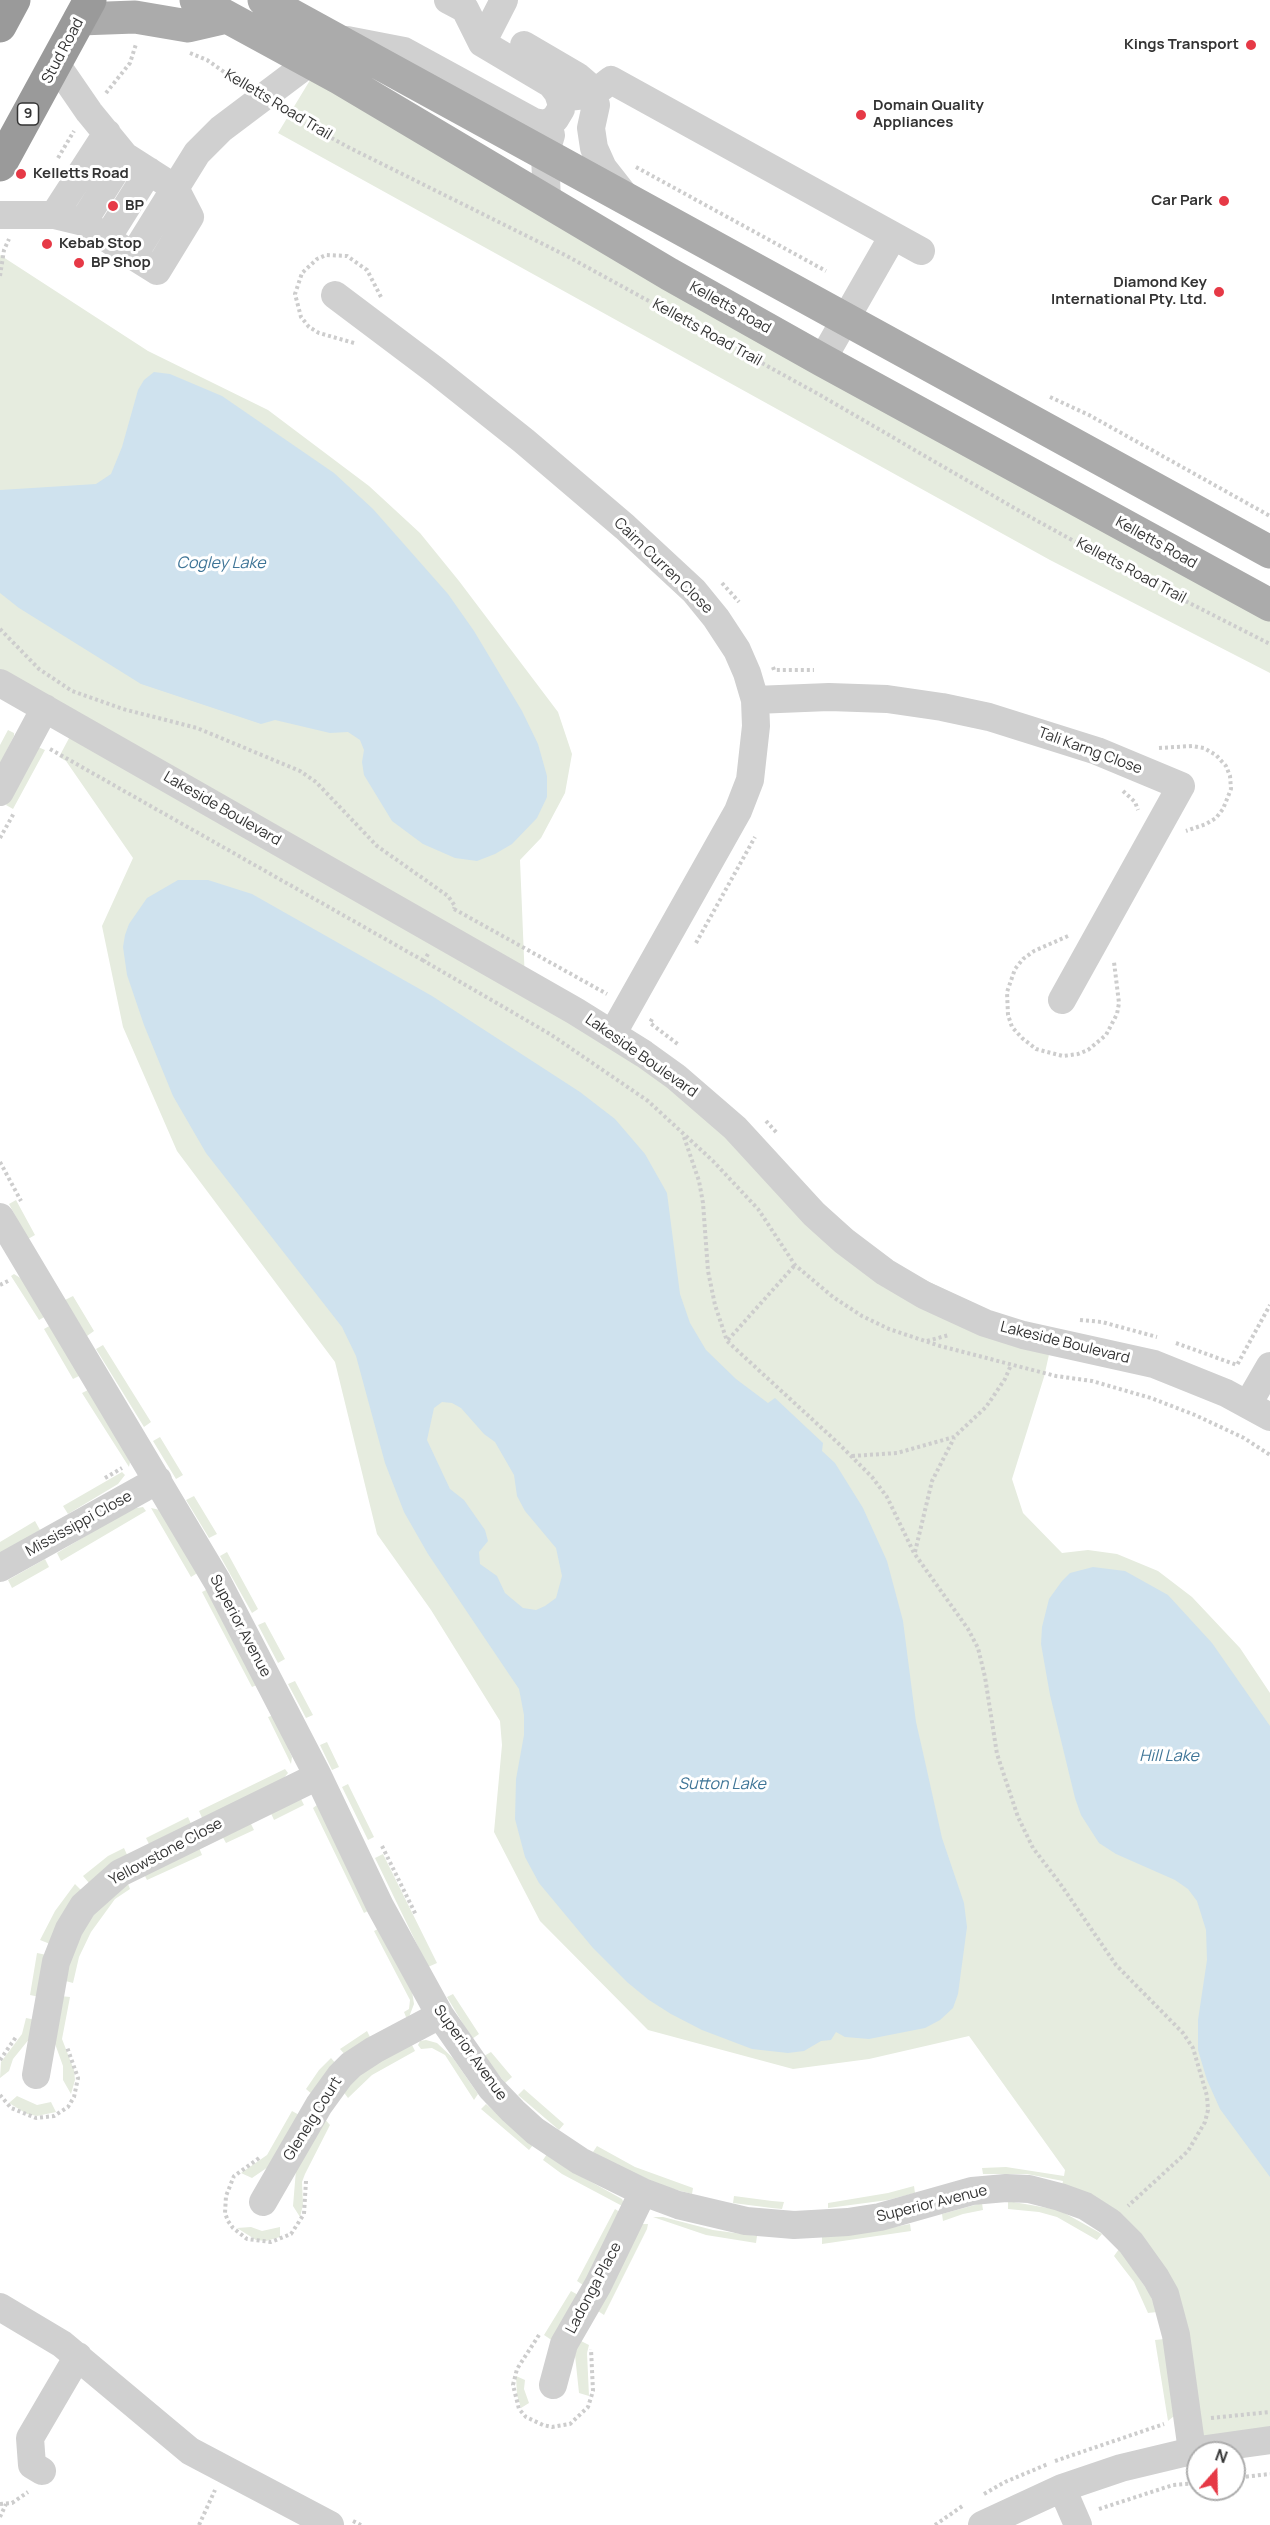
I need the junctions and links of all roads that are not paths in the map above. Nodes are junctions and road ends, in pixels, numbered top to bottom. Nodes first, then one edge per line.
1 (14, 0) edge
2 (196, 0) edge
3 (264, 0) edge
4 (504, 0) edge
5 (463, 2) edge
6 (85, 9) edge
7 (227, 17) junction
8 (0, 26) edge
9 (486, 35) junction
10 (319, 49) junction
11 (56, 64) junction
12 (593, 94) junction
13 (559, 107) junction
14 (107, 133) junction
15 (545, 155) junction
16 (125, 156) junction
17 (0, 165) edge
18 (150, 171) junction
19 (175, 188) junction
20 (547, 201) junction
21 (629, 201) junction
22 (0, 215) edge
23 (54, 215) junction
24 (83, 222) junction
25 (893, 236) junction
26 (108, 238) junction
27 (921, 251) dead end
28 (335, 295) dead end
29 (846, 318) junction
30 (822, 360) junction
31 (1270, 552) edge
32 (1270, 605) edge
33 (0, 683) edge
34 (755, 700) junction
35 (45, 708) junction
36 (0, 792) edge
37 (1062, 1000) dead end
38 (613, 1034) junction
39 (11, 1209) edge
40 (10, 1263) edge
41 (1270, 1366) edge
42 (1259, 1411) edge
43 (158, 1480) junction
44 (0, 1568) edge
45 (318, 1776) junction
46 (440, 2015) junction
47 (36, 2075) dead end
48 (643, 2192) junction
49 (263, 2202) dead end
50 (0, 2307) edge
51 (78, 2356) junction
52 (553, 2385) dead end
53 (1270, 2440) edge
54 (1191, 2441) edge
55 (1246, 2443) edge
56 (1186, 2452) edge
57 (33, 2475) road end
58 (1062, 2488) junction
59 (1088, 2516) edge
60 (316, 2522) edge
61 (982, 2525) edge

1 - 8 highway
2 - 7 main road, Kelletts Road
3 - 10 main road, Kelletts Road
4 - 9 street
5 - 9 street
6 - 7 main road
6 - 11 highway, Stud Road / 9
7 - 10 main road, Kelletts Road
9 - 12 street
9 - 13 street
10 - 13 street
10 - 15 main road, Kelletts Road
10 - 19 street
10 - 20 main road, Kelletts Road
11 - 14 street
11 - 17 highway, Stud Road / 9
12 - 13 street
12 - 21 street
12 - 25 street
13 - 15 street
14 - 16 street
14 - 23 street
15 - 20 street
15 - 21 main road, Kelletts Road
16 - 18 street
16 - 24 street
18 - 19 street
18 - 26 street
19 - 26 street
20 - 30 main road, Kelletts Road
21 - 29 main road, Kelletts Road
22 - 23 street
23 - 24 street
24 - 26 street
25 - 27 street
25 - 29 street
28 - 34 street, Cairn Curren Close
29 - 30 street
29 - 31 main road, Kelletts Road
30 - 32 main road, Kelletts Road
33 - 35 street, Lakeside Boulevard
34 - 37 street, Tali Karng Close
34 - 38 street, Cairn Curren Close
35 - 36 street
35 - 38 street, Lakeside Boulevard
38 - 42 street, Lakeside Boulevard
39 - 40 street, Superior Avenue
40 - 43 street, Superior Avenue
41 - 42 street
43 - 44 street, Mississippi Close
43 - 45 street, Superior Avenue
45 - 46 street, Superior Avenue
45 - 47 street, Yellowstone Close
46 - 48 street, Superior Avenue
46 - 49 street, Glenelg Court
48 - 52 street, Ladonga Place
48 - 54 street, Superior Avenue
50 - 51 street
51 - 57 street
51 - 60 street
53 - 55 street
56 - 58 street
58 - 59 street
58 - 61 street

